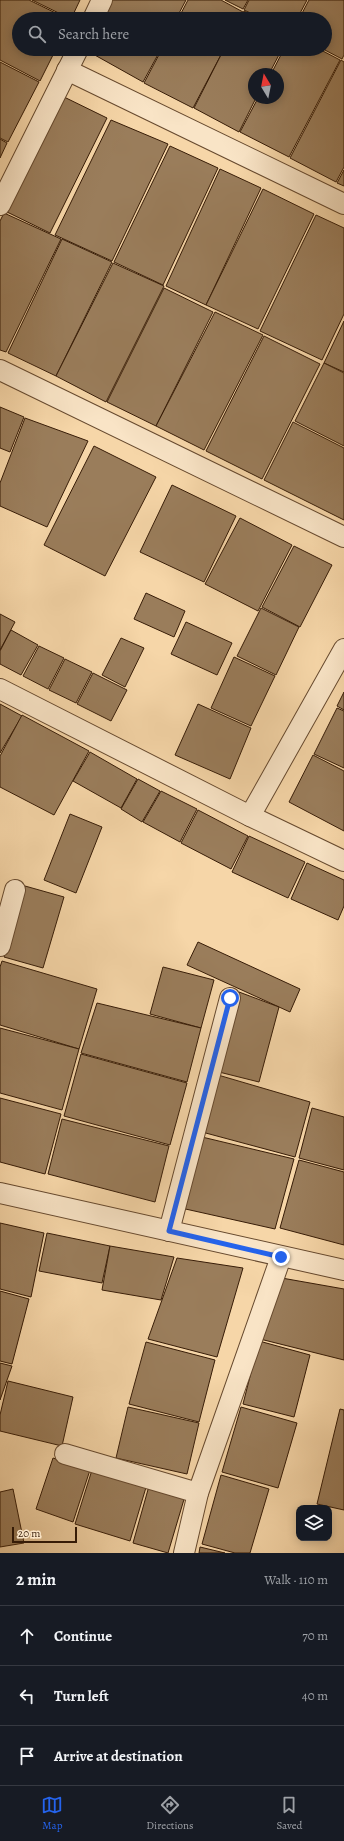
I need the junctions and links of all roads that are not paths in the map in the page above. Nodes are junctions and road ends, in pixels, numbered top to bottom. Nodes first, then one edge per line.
1 (102, 0) edge
2 (96, 12) edge
3 (74, 56) edge
4 (67, 70) junction
5 (344, 204) edge
6 (0, 205) edge
7 (0, 370) edge
8 (344, 537) edge
9 (344, 649) edge
10 (0, 689) edge
11 (250, 816) junction
12 (344, 861) edge
13 (15, 890) dead end
14 (0, 946) edge
15 (230, 998) dead end
16 (0, 1193) edge
17 (169, 1231) junction
18 (281, 1257) junction
19 (344, 1270) edge
20 (65, 1454) dead end
21 (198, 1493) junction
22 (184, 1553) edge

1 - 2 street
3 - 4 street
4 - 5 street
4 - 6 street
7 - 8 street
9 - 11 street
10 - 11 street
11 - 12 street
13 - 14 street
15 - 17 street
16 - 17 street
17 - 18 street
18 - 19 street
18 - 21 street
20 - 21 street
21 - 22 street

